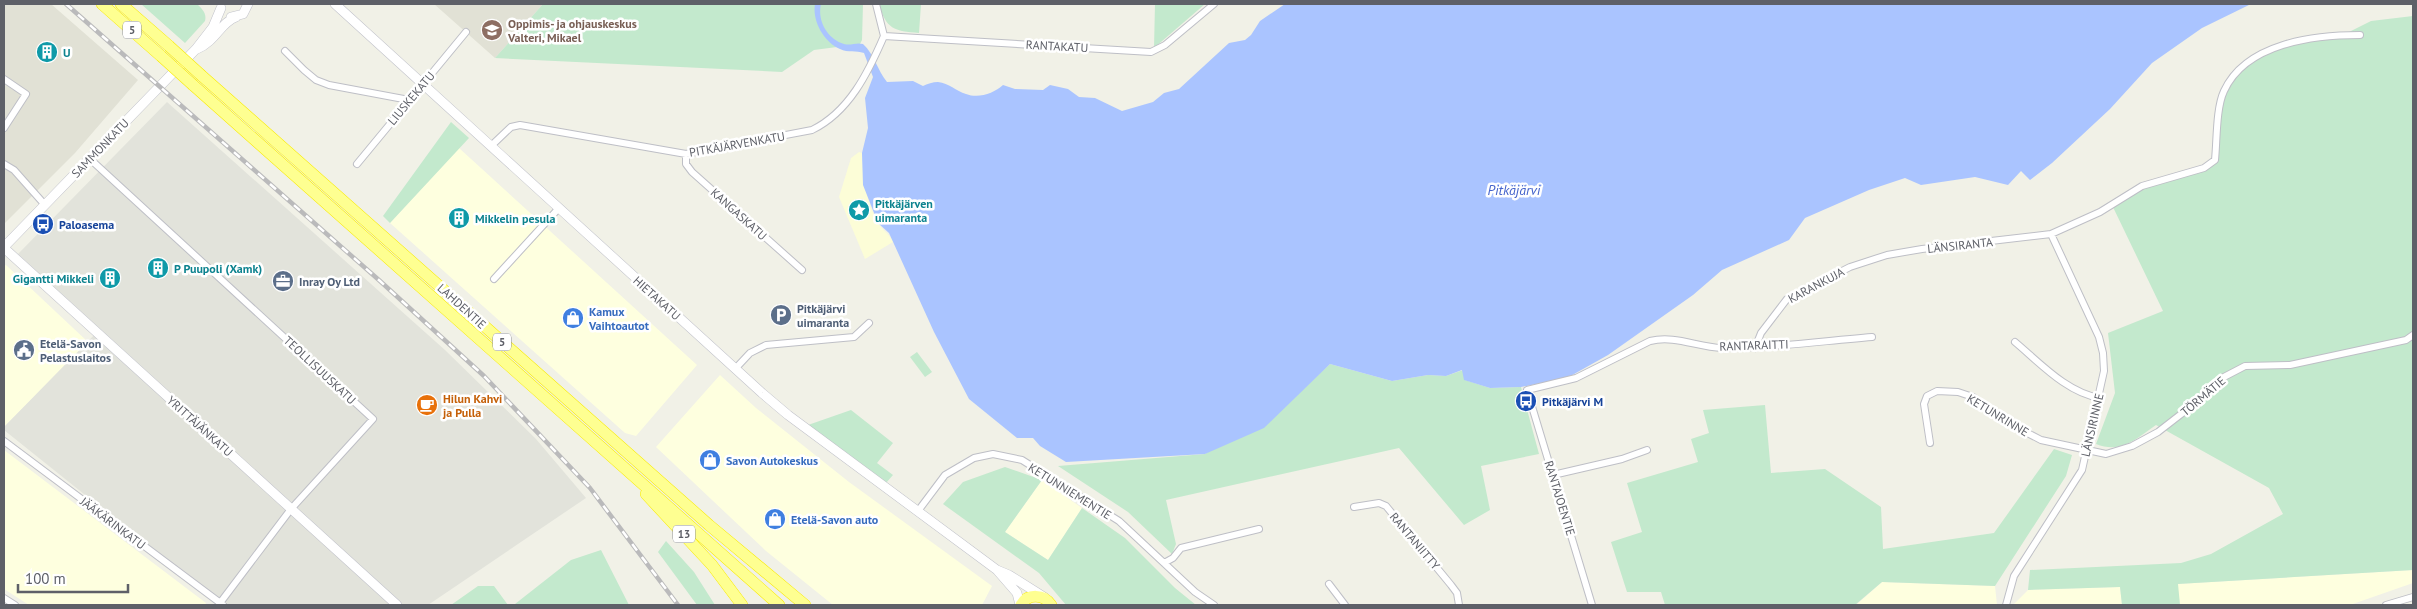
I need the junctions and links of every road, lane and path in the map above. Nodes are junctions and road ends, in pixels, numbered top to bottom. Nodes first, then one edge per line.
1 (102, 4) edge
2 (121, 4) edge
3 (249, 4) edge
4 (335, 4) edge
5 (876, 4) edge
6 (1214, 4) edge
7 (220, 5) edge
8 (236, 17) junction
9 (466, 32) dead end
10 (2360, 35) dead end
11 (884, 36) junction
12 (196, 49) junction
13 (285, 51) dead end
14 (4, 79) edge
15 (422, 84) junction
16 (409, 100) junction
17 (4, 128) edge
18 (491, 146) junction
19 (686, 154) junction
20 (90, 159) junction
21 (4, 164) edge
22 (357, 164) dead end
23 (44, 205) junction
24 (559, 208) junction
25 (2051, 234) junction
26 (4, 247) edge
27 (1870, 259) joint
28 (802, 270) dead end
29 (494, 279) dead end
30 (869, 324) dead end
31 (2413, 335) edge
32 (1872, 337) dead end
33 (2015, 342) dead end
34 (1755, 348) junction
35 (735, 369) junction
36 (1527, 390) joint
37 (2100, 398) junction
38 (4, 441) edge
39 (1930, 443) dead end
40 (1647, 450) dead end
41 (2086, 450) junction
42 (622, 467) junction
43 (1553, 475) junction
44 (1354, 507) dead end
45 (291, 509) junction
46 (918, 511) junction
47 (1259, 529) dead end
48 (1164, 563) junction
49 (997, 570) junction
50 (1329, 584) dead end
51 (2413, 597) edge
52 (4, 598) edge
53 (1048, 601) edge
54 (222, 604) edge
55 (15, 605) edge
56 (397, 605) edge
57 (742, 605) edge
58 (779, 605) edge
59 (805, 605) edge
60 (1020, 605) edge
61 (1214, 605) edge
62 (1345, 605) edge
63 (1459, 605) edge
64 (1592, 605) edge
65 (2006, 605) edge
66 (2386, 605) edge

1 - 42 highway, LAHDENTIE / 5, bridge
2 - 59 highway, LAHDENTIE / 5, bridge
3 - 8 street, SAMMONKATU
4 - 15 street, HIETAKATU
5 - 11 street
6 - 11 street, RANTAKATU
7 - 8 street
7 - 12 street, SAMMONKATU
8 - 12 street, SAMMONKATU
9 - 15 street, LIUSKEKATU
10 - 25 street, LÄNSIRANTA
11 - 19 street, PITKÄJÄRVENKATU
12 - 20 street, SAMMONKATU
13 - 16 street
14 - 17 street
15 - 16 street, LIUSKEKATU
15 - 18 street, HIETAKATU
16 - 22 street, LIUSKEKATU
18 - 19 street, PITKÄJÄRVENKATU
18 - 24 street, HIETAKATU
19 - 28 street, KANGASKATU
20 - 23 street, SAMMONKATU
20 - 45 street, TEOLLISUUSKATU
21 - 23 street
23 - 26 street, SAMMONKATU
24 - 29 street
24 - 35 street, HIETAKATU
25 - 27 street, LÄNSIRANTA
25 - 37 street, LÄNSIRINNE
26 - 45 street, YRITTÄJÄNKATU
27 - 34 street, KARANKUJA
30 - 35 street
31 - 41 street, TÖRMÄTIE
32 - 34 street, RANTARAITTI
33 - 37 street
34 - 36 street, RANTARAITTI
35 - 46 street, HIETAKATU
36 - 43 street, RANTAJOENTIE
37 - 41 street, LÄNSIRINNE
38 - 54 street, JÄÄKÄRINKATU
39 - 41 street, KETUNRINNE
40 - 43 street
41 - 65 street, LÄNSIRINNE
42 - 57 highway, 13
42 - 58 highway, LAHDENTIE / 5
43 - 64 street, RANTAJOENTIE
44 - 63 street, RANTANIITTY
45 - 54 street, TEOLLISUUSKATU
45 - 56 street, YRITTÄJÄNKATU
46 - 48 street, KETUNNIEMENTIE
46 - 49 street, HIETAKATU
47 - 48 street
48 - 61 street, KETUNNIEMENTIE
49 - 53 street, HIETAKATU
49 - 60 street, HIETAKATU
50 - 62 street
51 - 66 street
52 - 55 street
53 - 60 highway

